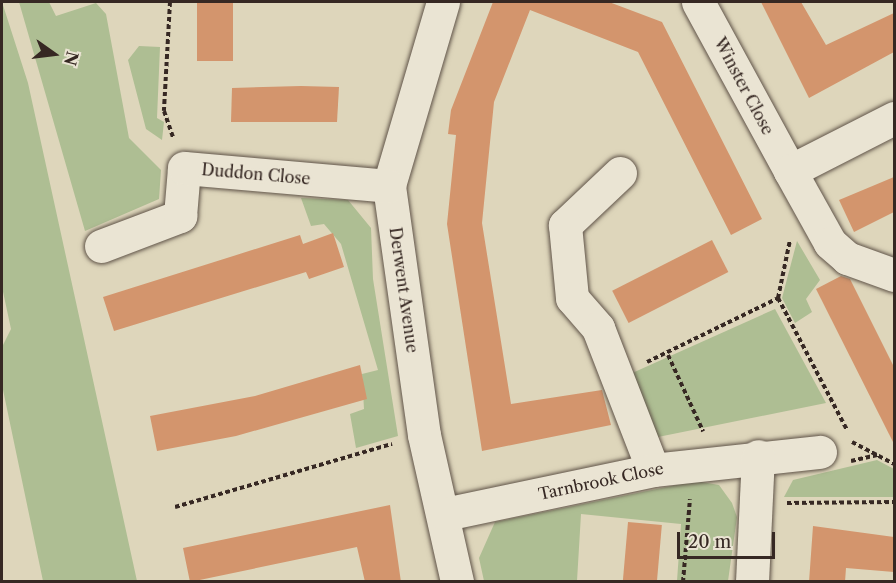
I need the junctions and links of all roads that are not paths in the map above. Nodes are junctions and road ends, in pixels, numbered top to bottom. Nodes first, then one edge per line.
1 (443, 2) edge
2 (698, 2) edge
3 (894, 118) edge
4 (790, 171) junction
5 (620, 173) dead end
6 (389, 186) junction
7 (101, 246) dead end
8 (894, 274) edge
9 (820, 452) dead end
10 (758, 456) junction
11 (653, 470) junction
12 (446, 514) junction
13 (457, 582) edge
14 (752, 582) edge

1 - 6 street, Derwent Avenue
2 - 4 street, Winster Close
3 - 4 street
4 - 8 street, Winster Close
5 - 11 street
6 - 7 street, Duddon Close
6 - 12 street, Derwent Avenue
9 - 10 street, Tarnbrook Close
10 - 11 street, Tarnbrook Close
10 - 14 street
11 - 12 street, Tarnbrook Close
12 - 13 street, Derwent Avenue

